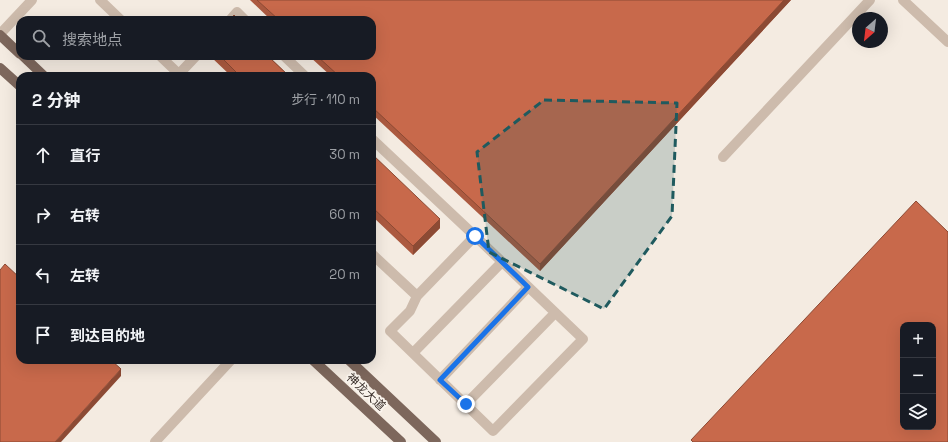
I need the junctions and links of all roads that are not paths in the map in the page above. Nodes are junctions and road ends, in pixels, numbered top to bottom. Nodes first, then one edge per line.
1 (32, 0) edge
2 (100, 0) edge
3 (870, 0) edge
4 (903, 0) edge
5 (17, 16) edge
6 (117, 16) edge
7 (234, 16) edge
8 (241, 16) edge
9 (16, 18) edge
10 (0, 35) edge
11 (948, 42) edge
12 (16, 50) edge
13 (26, 60) edge
14 (164, 60) edge
15 (193, 60) edge
16 (288, 60) edge
17 (0, 68) edge
18 (40, 72) edge
19 (177, 72) edge
20 (183, 72) edge
21 (301, 72) edge
22 (16, 82) edge
23 (376, 143) edge
24 (724, 157) dead end
25 (475, 236) junction
26 (376, 258) edge
27 (502, 262) junction
28 (528, 287) junction
29 (417, 296) junction
30 (555, 313) junction
31 (413, 353) junction
32 (227, 364) edge
33 (318, 364) edge
34 (353, 364) edge
35 (440, 380) junction
36 (466, 404) junction
37 (155, 442) edge
38 (401, 442) edge
39 (436, 442) edge

1 - 5 street
2 - 6 street
3 - 24 street
4 - 11 street
7 - 8 street
9 - 10 street
10 - 12 main road
13 - 18 main road
14 - 19 street
15 - 20 street
16 - 21 street
17 - 22 main road
23 - 25 street
25 - 27 street
25 - 29 street
26 - 29 street
27 - 28 street
27 - 31 street
28 - 30 street
28 - 35 street
29 - 31 street
30 - 36 street
30 - 36 street
31 - 35 street
32 - 37 street
33 - 38 main road, 神龙大道
34 - 39 main road, 神龙大道
35 - 36 street

